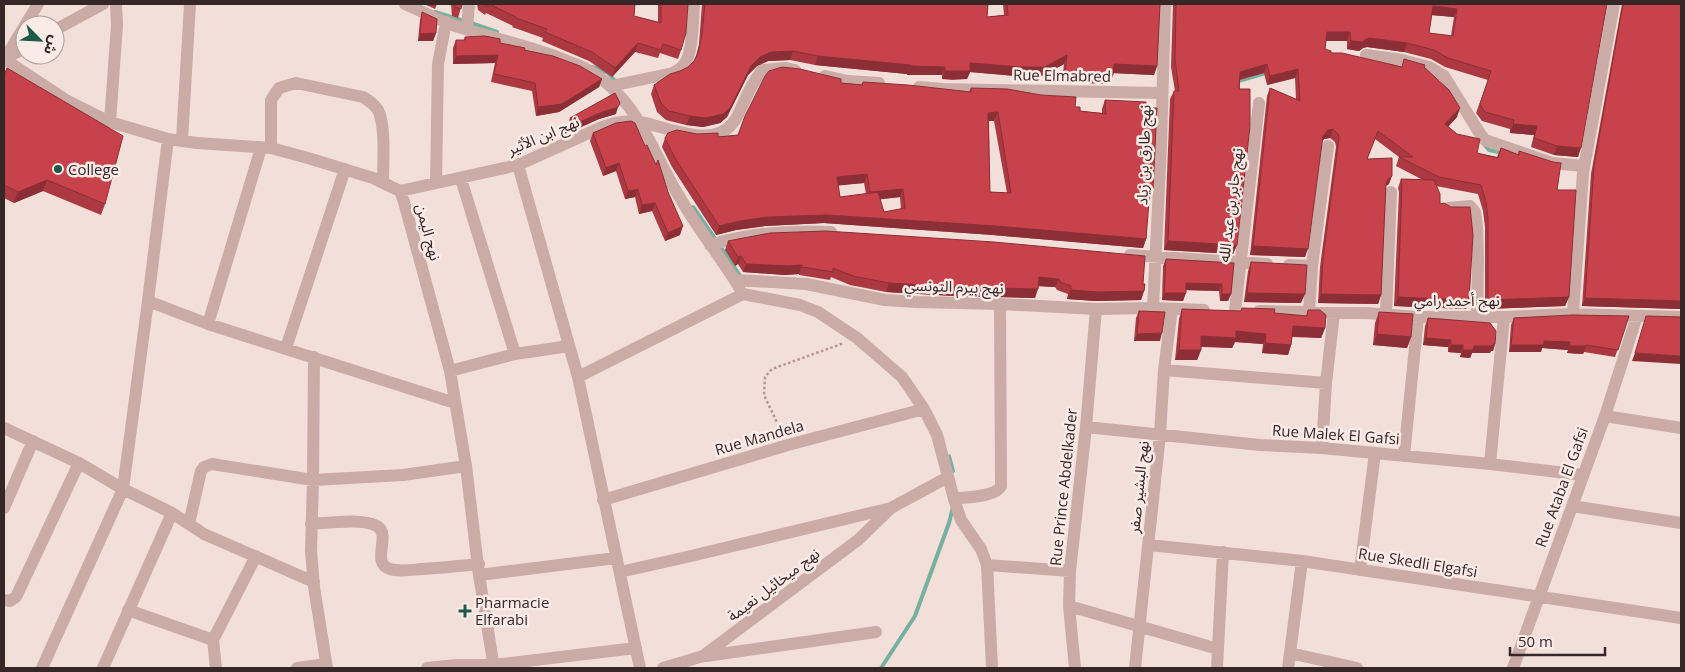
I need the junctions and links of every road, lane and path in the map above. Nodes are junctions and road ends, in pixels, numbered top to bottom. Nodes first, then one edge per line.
1 (38, 4) edge
2 (102, 4) edge
3 (116, 4) edge
4 (190, 4) edge
5 (405, 4) edge
6 (469, 4) edge
7 (694, 4) edge
8 (1165, 4) edge
9 (1614, 4) edge
10 (446, 22) junction
11 (65, 24) edge
12 (467, 29) junction
13 (15, 54) edge
14 (1366, 55) dead end
15 (4, 60) edge
16 (611, 86) junction
17 (1161, 93) junction
18 (1259, 103) dead end
19 (110, 122) junction
20 (640, 122) junction
21 (168, 139) junction
22 (182, 140) junction
23 (1328, 146) dead end
24 (266, 148) junction
25 (518, 165) junction
26 (1584, 166) junction
27 (345, 169) junction
28 (461, 179) junction
29 (384, 182) junction
30 (436, 183) junction
31 (400, 191) junction
32 (1392, 192) dead end
33 (1448, 208) edge
34 (845, 233) edge
35 (710, 245) junction
36 (1116, 253) edge
37 (1155, 257) junction
38 (1240, 262) junction
39 (1312, 266) junction
40 (735, 280) junction
41 (743, 294) junction
42 (148, 301) junction
43 (1000, 304) junction
44 (1096, 308) junction
45 (1153, 308) junction
46 (1681, 308) edge
47 (1172, 309) junction
48 (1226, 311) junction
49 (1309, 312) junction
50 (1334, 313) junction
51 (1386, 314) junction
52 (1573, 314) junction
53 (1477, 316) junction
54 (1637, 316) junction
55 (1504, 317) junction
56 (1681, 317) edge
57 (1418, 318) junction
58 (208, 324) junction
59 (857, 338) junction
60 (569, 346) junction
61 (286, 348) junction
62 (515, 354) junction
63 (314, 357) junction
64 (1164, 370) junction
65 (450, 371) junction
66 (578, 377) junction
67 (1326, 383) junction
68 (456, 404) junction
69 (924, 409) junction
70 (1605, 416) junction
71 (1086, 426) junction
72 (4, 428) edge
73 (1681, 428) edge
74 (1160, 434) junction
75 (33, 441) junction
76 (788, 445) junction
77 (1322, 448) junction
78 (1375, 452) junction
79 (1404, 456) junction
80 (79, 463) junction
81 (1490, 464) junction
82 (466, 466) junction
83 (1583, 476) junction
84 (948, 477) junction
85 (313, 480) junction
86 (123, 489) junction
87 (954, 499) junction
88 (603, 500) junction
89 (1572, 506) junction
90 (4, 508) edge
91 (892, 508) junction
92 (172, 512) junction
93 (1681, 523) edge
94 (189, 524) junction
95 (312, 524) junction
96 (1149, 545) junction
97 (1223, 552) junction
98 (256, 556) junction
99 (616, 558) junction
100 (1302, 561) junction
101 (987, 565) junction
102 (479, 569) junction
103 (1070, 570) junction
104 (1360, 570) junction
105 (620, 572) junction
106 (314, 582) junction
107 (1538, 597) junction
108 (4, 600) edge
109 (1069, 606) junction
110 (128, 610) junction
111 (1681, 618) edge
112 (1138, 626) junction
113 (876, 632) dead end
114 (213, 640) junction
115 (636, 648) junction
116 (1218, 649) junction
117 (1290, 653) junction
118 (703, 656) junction
119 (327, 666) edge
120 (494, 667) edge
121 (42, 668) edge
122 (103, 668) edge
123 (216, 668) edge
124 (297, 668) edge
125 (427, 668) edge
126 (640, 668) edge
127 (662, 668) edge
128 (992, 668) edge
129 (1075, 668) edge
130 (1135, 668) edge
131 (1217, 668) edge
132 (1288, 668) edge
133 (1357, 668) edge
134 (1513, 668) edge

1 - 15 street
2 - 11 street
3 - 19 street
4 - 22 street
5 - 10 street
6 - 12 street
7 - 16 street
8 - 17 street, نهج طارق بن زياد
9 - 26 street
10 - 12 street
10 - 30 street
12 - 16 street
13 - 15 street
14 - 26 street
15 - 19 street, نهج اليمن
16 - 20 street
17 - 20 street, Rue Elmabred
17 - 37 street, نهج طارق بن زياد
18 - 38 street, نهج جابر بن عبد الله
19 - 21 street, نهج اليمن
20 - 25 street, نهج ابن الأثير
20 - 35 street
21 - 22 street, نهج اليمن
21 - 42 street
22 - 24 street, نهج اليمن
23 - 39 street
24 - 27 street, نهج اليمن
24 - 29 street
24 - 58 street
25 - 28 street, نهج ابن الأثير
25 - 60 street
26 - 52 street
27 - 29 street, نهج اليمن
27 - 61 street
28 - 30 street, نهج ابن الأثير
28 - 62 street
29 - 31 street, نهج اليمن
30 - 31 street, نهج ابن الأثير
31 - 65 street, نهج اليمن
32 - 51 street
33 - 53 street
34 - 35 street
35 - 40 street
36 - 37 street
37 - 38 street
37 - 45 street, نهج طارق بن زياد
38 - 39 street
38 - 48 street, نهج جابر بن عبد الله
39 - 49 street
40 - 41 street
40 - 43 street, نهج بيرم التونسي
41 - 59 street
41 - 66 street
42 - 58 street
42 - 86 street
43 - 44 street, نهج بيرم التونسي
43 - 87 street
44 - 45 street, نهج بيرم التونسي
44 - 71 street, Rue Prince Abdelkader
45 - 47 street, نهج بيرم التونسي
46 - 56 street
47 - 48 street, نهج أحمد رامي
47 - 64 street, نهج البشير صفر
48 - 49 street, نهج أحمد رامي
49 - 50 street, نهج أحمد رامي
50 - 51 street, نهج أحمد رامي
50 - 67 street
51 - 57 street, نهج أحمد رامي
52 - 54 street, نهج أحمد رامي
52 - 55 street, نهج أحمد رامي
53 - 55 street, نهج أحمد رامي
53 - 57 street, نهج أحمد رامي
54 - 56 street, نهج أحمد رامي
54 - 70 street, Rue Ataba El Gafsi
55 - 81 street
57 - 79 street
58 - 61 street
59 - 69 street
59 - 76 path
60 - 62 street
60 - 66 street
61 - 63 street
62 - 65 street
63 - 68 street
63 - 85 street
64 - 67 street
64 - 74 street, نهج البشير صفر
65 - 68 street, نهج اليمن
66 - 88 street
67 - 77 street
68 - 82 street, نهج اليمن
69 - 76 street, Rue Mandela
69 - 84 street
70 - 73 street
70 - 83 street, Rue Ataba El Gafsi
71 - 74 street, Rue Malek El Gafsi
71 - 103 street, Rue Prince Abdelkader
72 - 75 street
74 - 77 street, Rue Malek El Gafsi
74 - 96 street, نهج البشير صفر
75 - 80 street
75 - 90 street
76 - 88 street, Rue Mandela
77 - 78 street, Rue Malek El Gafsi
78 - 79 street, Rue Malek El Gafsi
78 - 104 street
79 - 81 street, Rue Malek El Gafsi
80 - 86 street
80 - 108 street
81 - 83 street, Rue Malek El Gafsi
82 - 85 street
82 - 102 street, نهج اليمن
83 - 89 street, Rue Ataba El Gafsi
84 - 87 street
84 - 91 street
85 - 94 street
85 - 95 street
86 - 92 street
86 - 121 street
87 - 101 street
88 - 99 street
89 - 93 street
89 - 107 street, Rue Ataba El Gafsi
91 - 105 street
91 - 118 street, نهج ميخائيل نعيمة
92 - 94 street
92 - 110 street
94 - 98 street
95 - 102 street
95 - 106 street
96 - 97 street, Rue Skedli Elgafsi
96 - 112 street, نهج البشير صفر
97 - 100 street, Rue Skedli Elgafsi
97 - 116 street
98 - 106 street
98 - 114 street
99 - 102 street
99 - 105 street
100 - 104 street, Rue Skedli Elgafsi
100 - 117 street
101 - 103 street
101 - 128 street
102 - 120 street, نهج اليمن
103 - 109 street, Rue Prince Abdelkader
104 - 107 street, Rue Skedli Elgafsi
105 - 115 street
106 - 119 street
107 - 111 street, Rue Skedli Elgafsi
107 - 134 street, Rue Ataba El Gafsi
109 - 112 street
109 - 129 street, Rue Prince Abdelkader
110 - 114 street
110 - 122 street
112 - 116 street
112 - 130 street, نهج البشير صفر
113 - 118 street
114 - 123 street
115 - 120 street
115 - 126 street
116 - 131 street
117 - 132 street
117 - 133 street
118 - 127 street, نهج ميخائيل نعيمة
119 - 124 street
120 - 125 street

